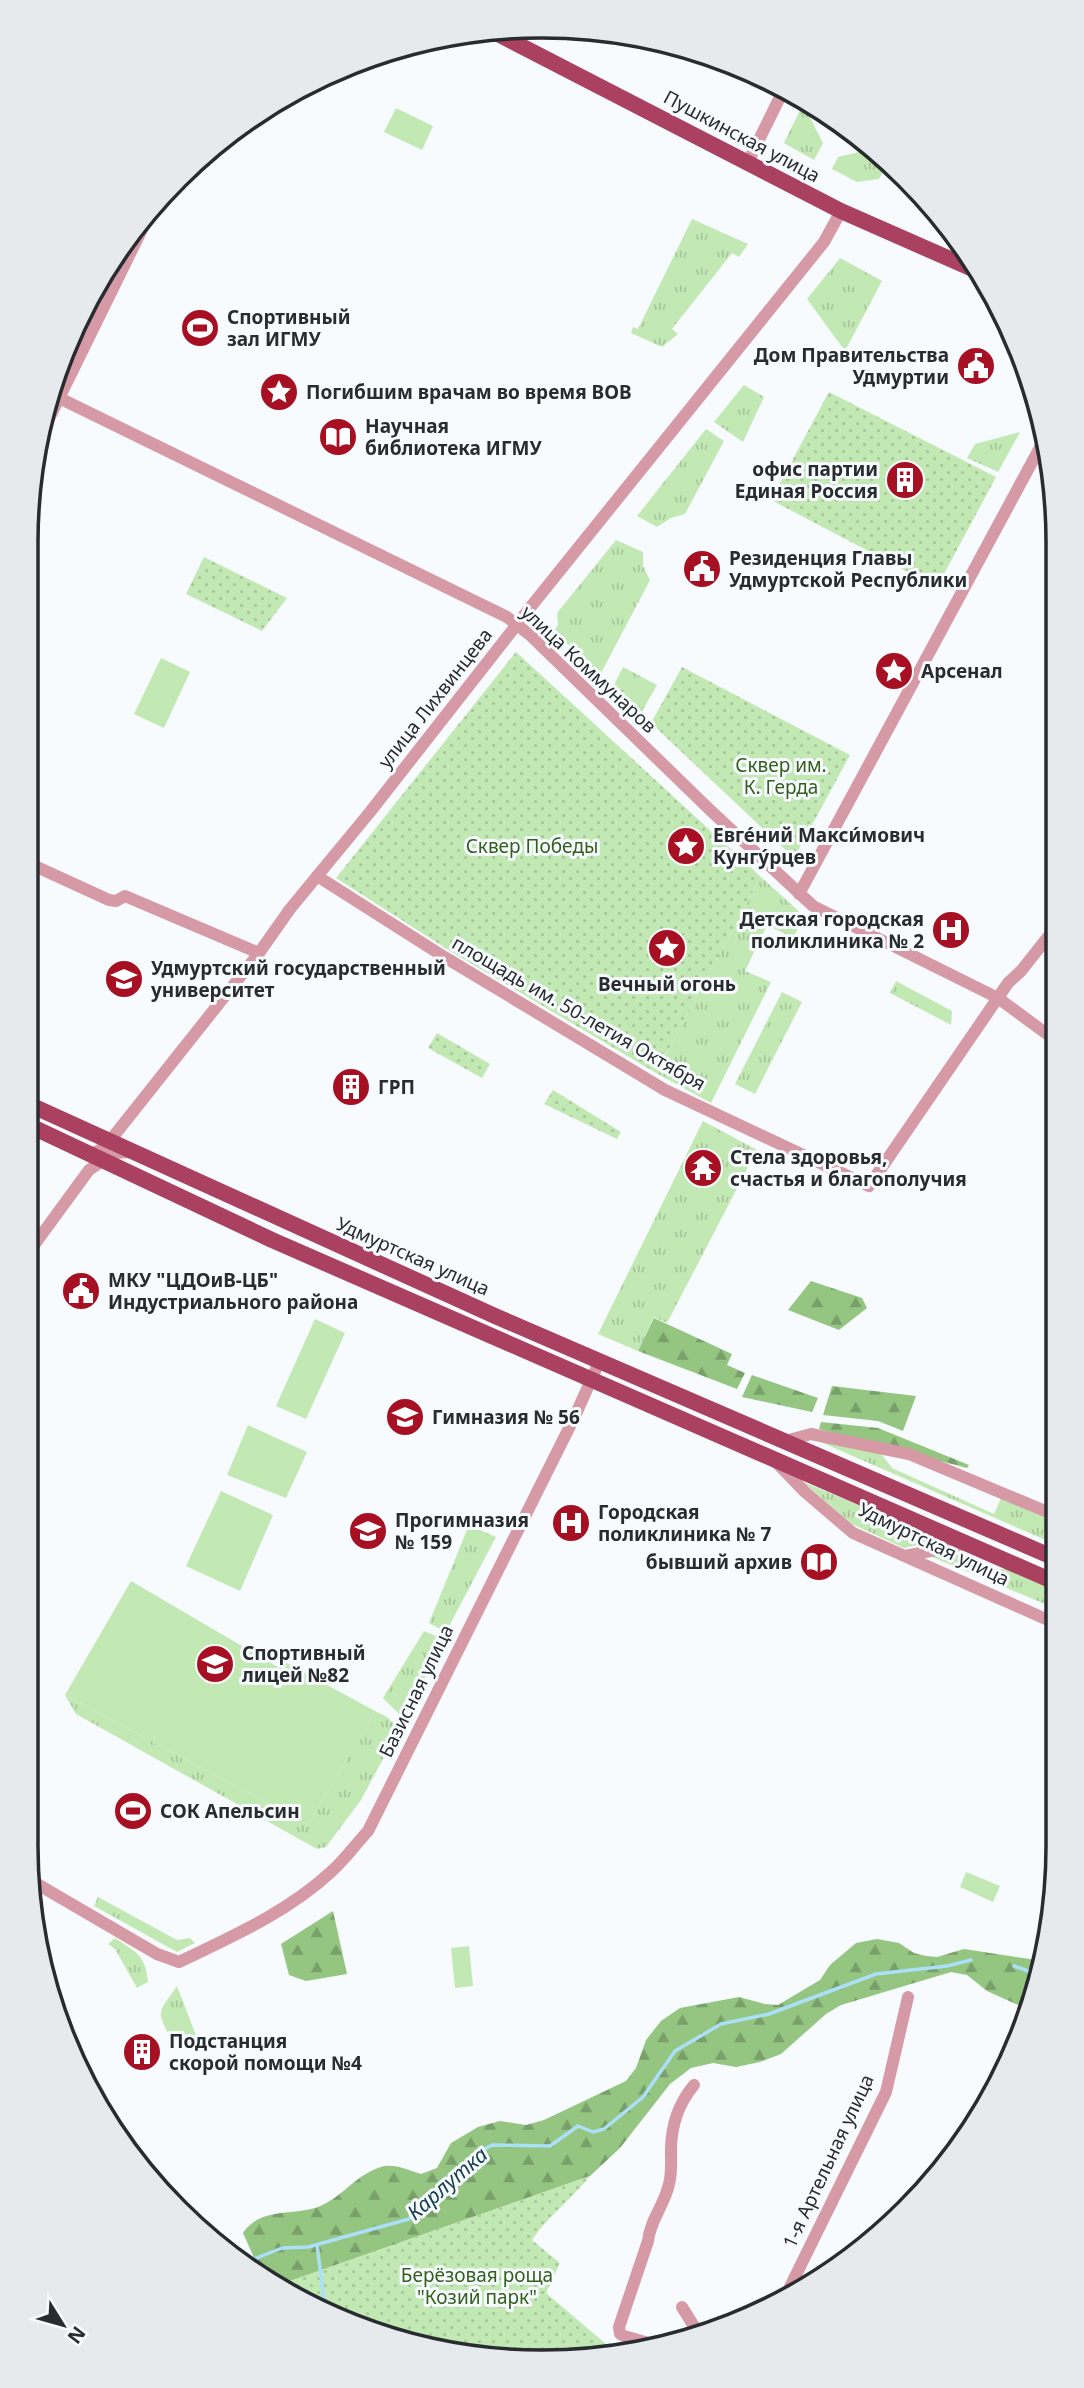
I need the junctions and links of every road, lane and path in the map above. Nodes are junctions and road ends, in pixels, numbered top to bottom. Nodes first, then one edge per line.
1 (510, 40) edge
2 (780, 98) edge
3 (748, 162) junction
4 (841, 211) junction
5 (128, 255) edge
6 (963, 265) edge
7 (70, 367) edge
8 (60, 398) edge
9 (1037, 452) edge
10 (517, 624) junction
11 (38, 867) edge
12 (317, 876) junction
13 (799, 894) junction
14 (1046, 939) edge
15 (259, 953) junction
16 (998, 998) junction
17 (1046, 1033) edge
18 (38, 1109) edge
19 (38, 1130) edge
20 (108, 1142) junction
21 (130, 1152) junction
22 (96, 1157) junction
23 (281, 1220) junction
24 (38, 1240) edge
25 (272, 1240) junction
26 (495, 1316) junction
27 (486, 1335) junction
28 (600, 1360) junction
29 (591, 1380) junction
30 (737, 1421) junction
31 (728, 1440) junction
32 (785, 1441) junction
33 (772, 1458) junction
34 (1046, 1511) edge
35 (966, 1544) junction
36 (1046, 1554) edge
37 (905, 1556) junction
38 (1046, 1578) edge
39 (1046, 1619) edge
40 (41, 1886) edge
41 (908, 1997) dead end
42 (694, 2085) dead end
43 (792, 2283) edge
44 (682, 2307) dead end
45 (694, 2326) edge
46 (639, 2340) edge

1 - 3 main road, Пушкинская улица
2 - 3 street
3 - 4 main road, Пушкинская улица
4 - 6 main road, Пушкинская улица
4 - 10 street, улица Лихвинцева
5 - 7 street
8 - 10 street, улица Коммунаров
9 - 13 street
10 - 12 street, улица Лихвинцева
10 - 13 street, улица Коммунаров
11 - 15 street
12 - 15 street, улица Лихвинцева
12 - 16 street, площадь им. 50-летия Октября
13 - 16 street, улица Коммунаров
14 - 16 street
15 - 20 street, улица Лихвинцева
16 - 17 street, улица Коммунаров
18 - 20 main road, Удмуртская улица
19 - 22 main road, Удмуртская улица
20 - 21 main road, Удмуртская улица
20 - 22 street, улица Лихвинцева
21 - 22 street
21 - 23 main road, Удмуртская улица
22 - 24 street
22 - 25 main road, Удмуртская улица
23 - 25 main road
23 - 26 main road, Удмуртская улица
25 - 27 main road, Удмуртская улица
26 - 27 main road
26 - 28 main road, Удмуртская улица
27 - 29 main road, Удмуртская улица
28 - 29 street, Базисная улица
28 - 30 main road, Удмуртская улица
29 - 31 main road, Удмуртская улица
29 - 40 street, Базисная улица
30 - 31 main road
30 - 32 main road, Удмуртская улица
31 - 33 main road, Удмуртская улица
32 - 34 street
32 - 36 main road, Удмуртская улица
33 - 35 main road, Удмуртская улица
33 - 37 street, Удмуртская улица
35 - 37 street
35 - 38 main road, Удмуртская улица
37 - 39 street, Удмуртская улица
41 - 43 street, 1-я Артельная улица
42 - 46 street
44 - 45 street

